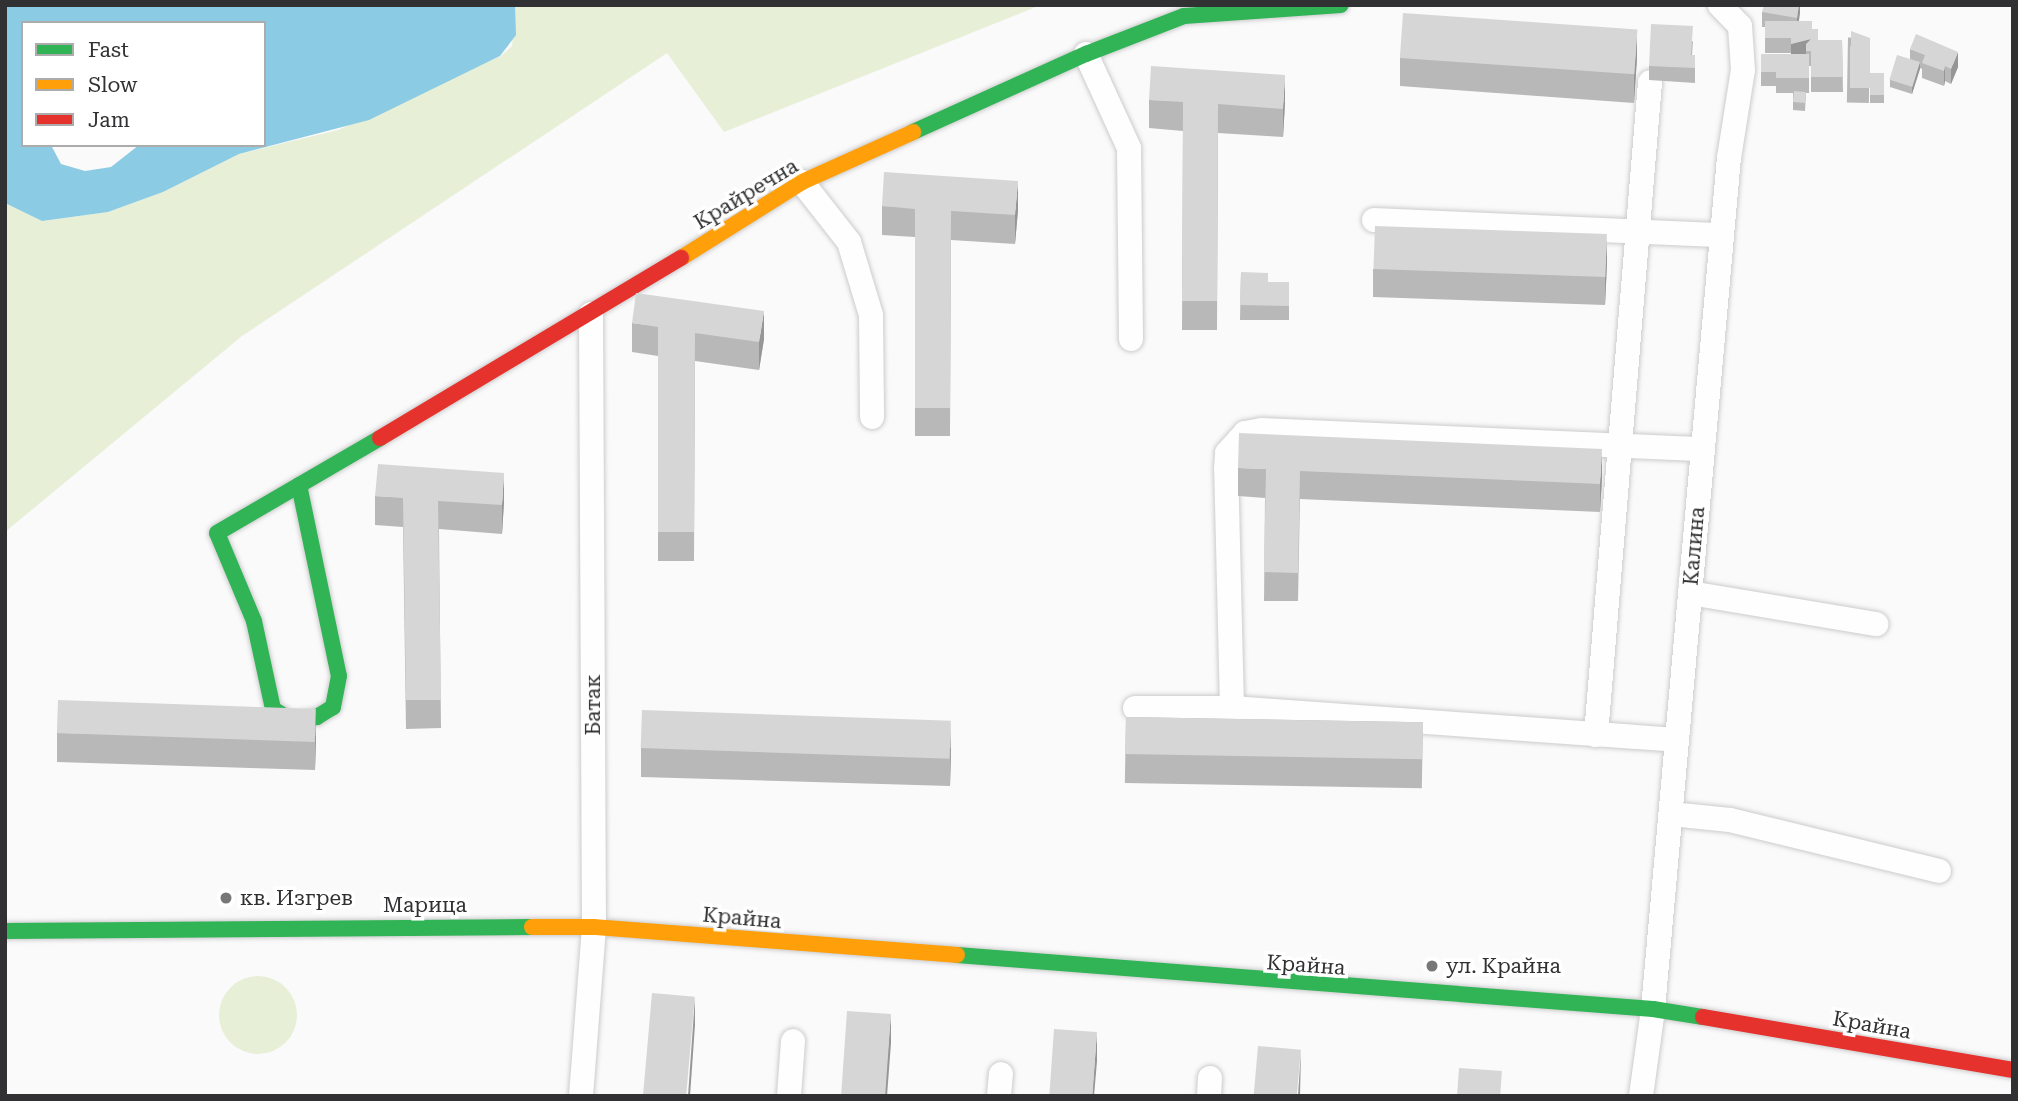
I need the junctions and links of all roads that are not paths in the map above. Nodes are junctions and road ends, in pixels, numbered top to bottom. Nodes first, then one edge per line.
1 (1341, 5) edge
2 (1720, 5) edge
3 (1086, 54) junction
4 (1650, 82) dead end
5 (802, 182) junction
6 (1374, 220) dead end
7 (1636, 231) junction
8 (1723, 235) junction
9 (591, 314) junction
10 (1131, 339) dead end
11 (872, 417) dead end
12 (1620, 446) junction
13 (1703, 450) junction
14 (299, 485) junction
15 (1690, 593) junction
16 (1876, 624) dead end
17 (246, 708) edge
18 (1135, 708) dead end
19 (1231, 708) junction
20 (273, 709) junction
21 (1596, 735) junction
22 (1677, 740) junction
23 (1671, 814) junction
24 (1939, 871) dead end
25 (594, 927) junction
26 (5, 931) edge
27 (1653, 1009) junction
28 (793, 1041) dead end
29 (2013, 1070) edge
30 (581, 1096) edge
31 (789, 1096) edge
32 (1641, 1096) edge

1 - 3 street, Крайречна
2 - 8 street, Калина
3 - 5 street, Крайречна
3 - 10 street
4 - 7 street
5 - 9 street, Крайречна
5 - 11 street
6 - 7 street
7 - 8 street
7 - 12 street
8 - 13 street, Калина
9 - 14 street, Крайречна
9 - 25 street, Батак
12 - 13 street
12 - 19 street
12 - 21 street
13 - 15 street, Калина
14 - 20 street, Крайречна
14 - 20 street
15 - 16 street
15 - 22 street, Калина
17 - 20 street
18 - 19 street
19 - 21 street
21 - 22 street
22 - 23 street, Калина
23 - 24 street
23 - 27 street, Калина
25 - 26 street, Марица
25 - 27 street, Крайна
25 - 30 street, Батак
27 - 29 street, Крайна
27 - 32 street, Калина
28 - 31 street

